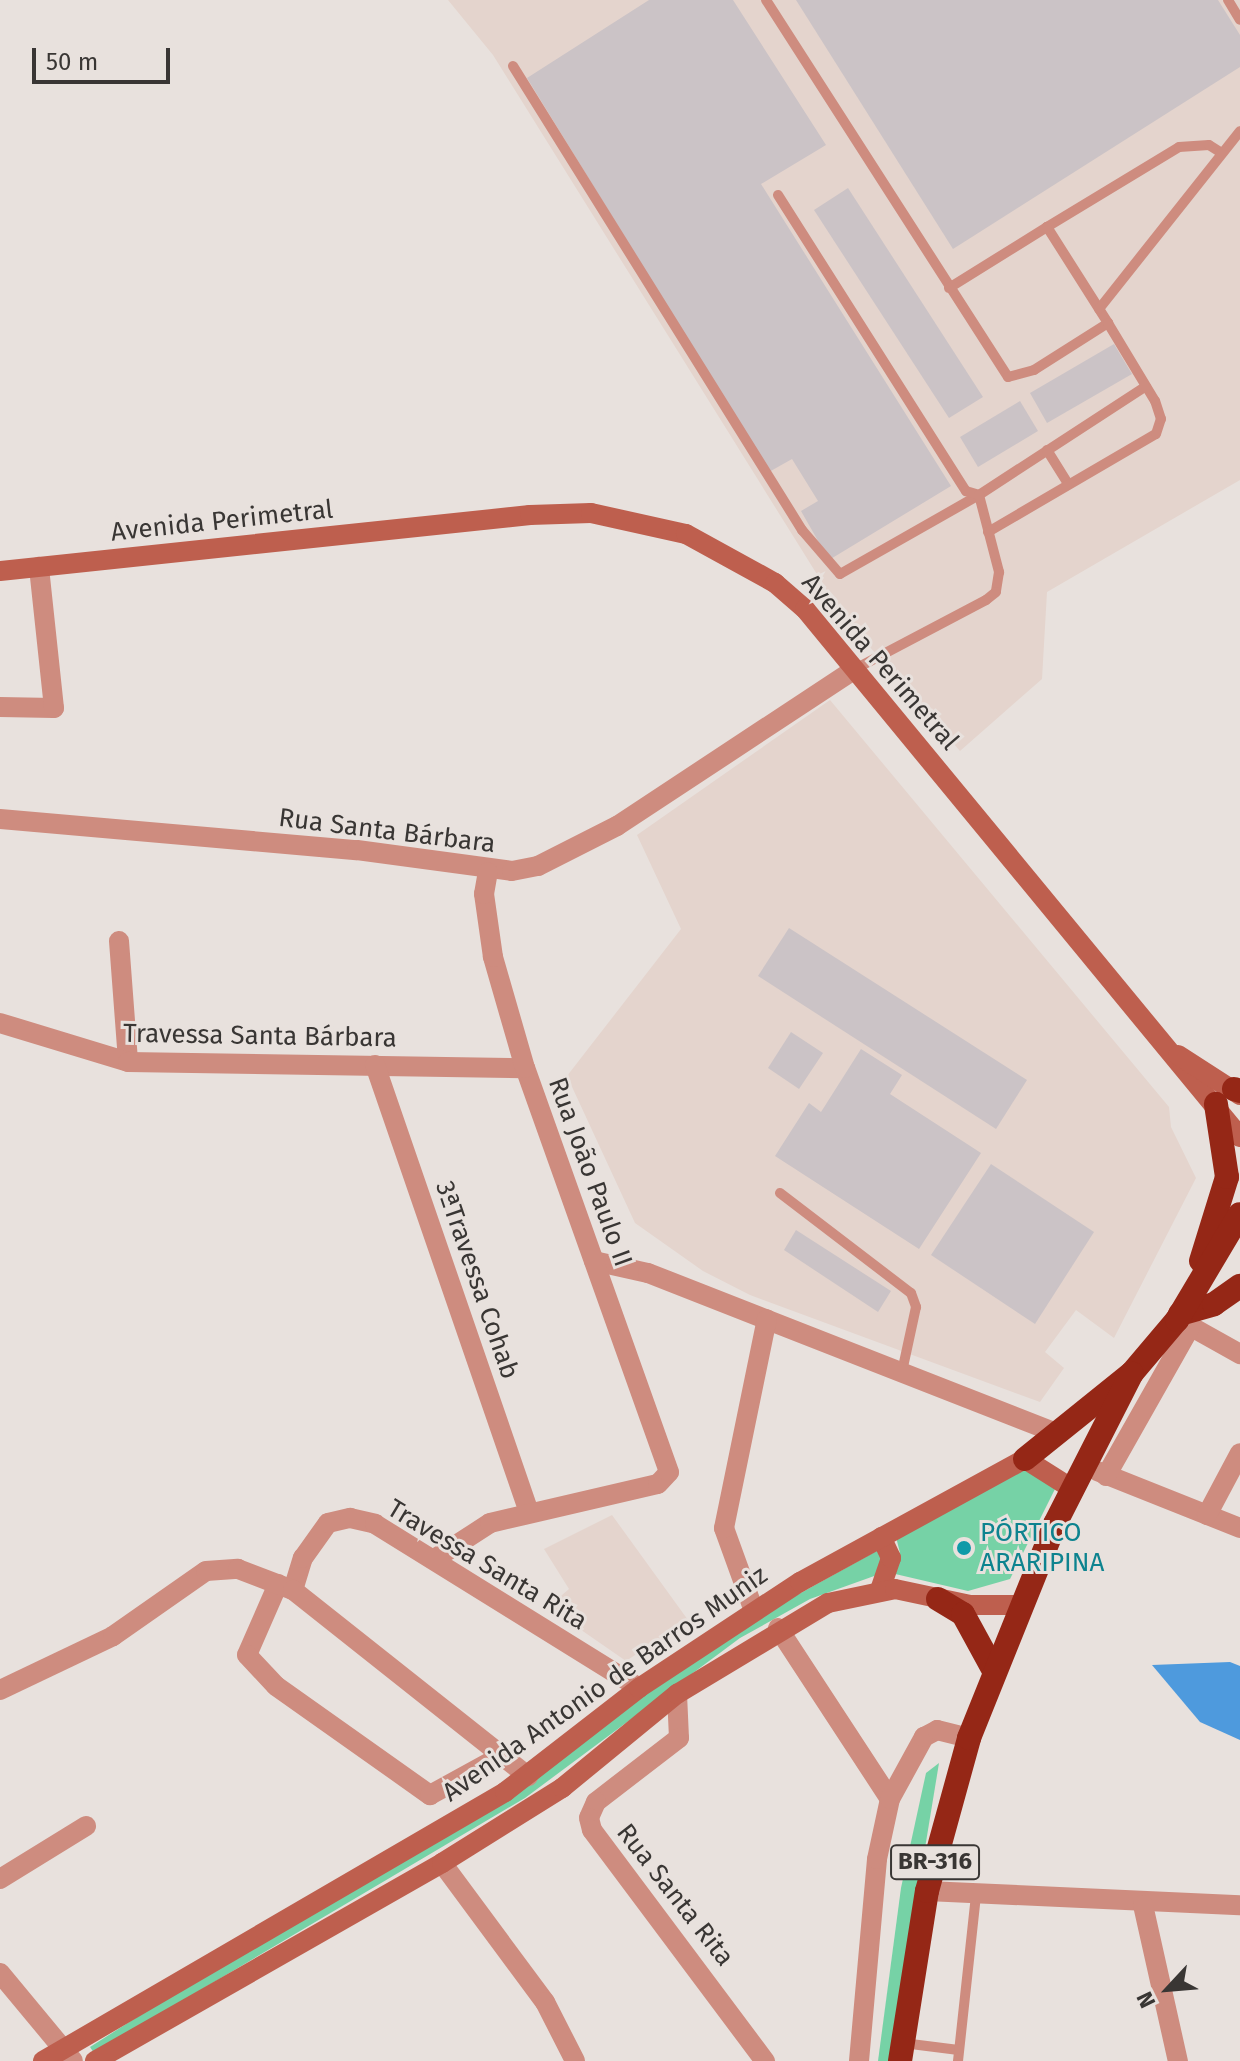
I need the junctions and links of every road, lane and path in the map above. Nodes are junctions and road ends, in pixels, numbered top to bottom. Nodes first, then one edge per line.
1 (766, 0) edge
2 (1228, 0) edge
3 (1240, 20) edge
4 (513, 66) dead end
5 (1240, 131) edge
6 (1222, 153) junction
7 (778, 195) dead end
8 (1047, 227) junction
9 (949, 288) junction
10 (1099, 309) junction
11 (1108, 323) junction
12 (1146, 386) junction
13 (1047, 450) junction
14 (1068, 483) junction
15 (979, 495) junction
16 (988, 532) junction
17 (39, 567) junction
18 (0, 571) edge
19 (855, 669) junction
20 (0, 707) edge
21 (0, 819) edge
22 (488, 872) junction
23 (119, 941) dead end
24 (0, 1023) edge
25 (128, 1062) junction
26 (375, 1065) junction
27 (525, 1068) junction
28 (1233, 1095) edge
29 (1240, 1137) edge
30 (780, 1193) dead end
31 (1240, 1214) edge
32 (594, 1261) junction
33 (1196, 1282) junction
34 (1240, 1286) edge
35 (767, 1319) junction
36 (1183, 1320) junction
37 (1240, 1354) edge
38 (902, 1372) junction
39 (1132, 1373) junction
40 (1058, 1434) junction
41 (1240, 1453) edge
42 (1025, 1459) junction
43 (1097, 1471) junction
44 (1074, 1490) junction
45 (529, 1512) junction
46 (1207, 1515) junction
47 (1240, 1528) edge
48 (881, 1537) junction
49 (436, 1558) junction
50 (286, 1587) junction
51 (880, 1590) junction
52 (938, 1599) junction
53 (1021, 1605) junction
54 (754, 1611) junction
55 (778, 1628) junction
56 (993, 1669) junction
57 (639, 1688) junction
58 (0, 1690) edge
59 (677, 1694) junction
60 (969, 1738) junction
61 (503, 1755) junction
62 (528, 1776) junction
63 (890, 1799) junction
64 (86, 1826) dead end
65 (442, 1863) junction
66 (0, 1879) edge
67 (927, 1891) junction
68 (976, 1895) junction
69 (1143, 1905) junction
70 (1240, 1905) edge
71 (0, 1973) edge
72 (901, 2052) edge
73 (67, 2055) edge
74 (959, 2056) edge
75 (43, 2061) edge
76 (95, 2061) edge
77 (575, 2061) edge
78 (765, 2061) edge
79 (859, 2061) edge
80 (1178, 2061) edge

1 - 9 lane
2 - 3 lane
4 - 15 lane
5 - 6 lane
6 - 8 lane
6 - 10 lane
7 - 15 lane
8 - 9 lane
8 - 10 lane
9 - 11 lane
10 - 11 lane
11 - 12 lane
12 - 13 lane
12 - 14 lane
13 - 14 lane
13 - 15 lane
14 - 16 lane
15 - 16 lane
16 - 19 lane
17 - 18 main road, Avenida Perimetral
17 - 19 main road, Avenida Perimetral
17 - 20 street
19 - 22 street, Rua Santa Bárbara
19 - 28 main road, Avenida Perimetral
21 - 22 street, Rua Santa Bárbara
22 - 27 street, Rua João Paulo II
23 - 25 street
24 - 25 street, Travessa Santa Bárbara
25 - 26 street, Travessa Santa Bárbara
26 - 27 street, Travessa Santa Bárbara
26 - 45 street, 3ªTravessa Cohab
27 - 32 street, Rua João Paulo II
28 - 29 main road
28 - 33 highway
30 - 38 lane
31 - 33 highway, BR-316
32 - 35 street
32 - 45 street, Rua João Paulo II
33 - 36 highway, BR-316
34 - 36 highway
35 - 38 street
35 - 54 street
36 - 37 street
36 - 39 highway, BR-316
36 - 43 street
38 - 40 street
39 - 40 highway
39 - 43 highway, BR-316
40 - 42 highway
41 - 46 street
42 - 44 main road
42 - 48 main road, Avenida Antonio de Barros Muniz
43 - 44 highway, BR-316
43 - 46 street
44 - 53 highway, BR-316
45 - 49 street
46 - 47 street
48 - 51 main road
48 - 54 main road, Avenida Antonio de Barros Muniz
49 - 50 street, Travessa Santa Rita
49 - 57 street, Travessa Santa Rita
50 - 58 street
50 - 61 street
50 - 61 street
51 - 52 main road, Avenida Antonio de Barros Muniz
51 - 55 main road, Avenida Antonio de Barros Muniz
52 - 53 main road, Avenida Antonio de Barros Muniz
52 - 56 highway
53 - 56 highway, BR-316
54 - 57 main road, Avenida Antonio de Barros Muniz
55 - 59 main road, Avenida Antonio de Barros Muniz
55 - 63 street
56 - 60 highway, BR-316
57 - 62 main road, Avenida Antonio de Barros Muniz
59 - 65 main road, Avenida Antonio de Barros Muniz
59 - 78 street, Rua Santa Rita
60 - 63 street
60 - 67 highway, BR-316
61 - 62 street
62 - 73 main road, Avenida Antonio de Barros Muniz
63 - 79 street
64 - 66 street
65 - 76 main road, Avenida Antonio de Barros Muniz
65 - 77 street
67 - 68 street
67 - 72 highway, BR-316
68 - 69 street
68 - 74 lane
69 - 70 street
69 - 80 street
71 - 73 street
72 - 74 lane
73 - 75 main road, Avenida Antonio de Barros Muniz

